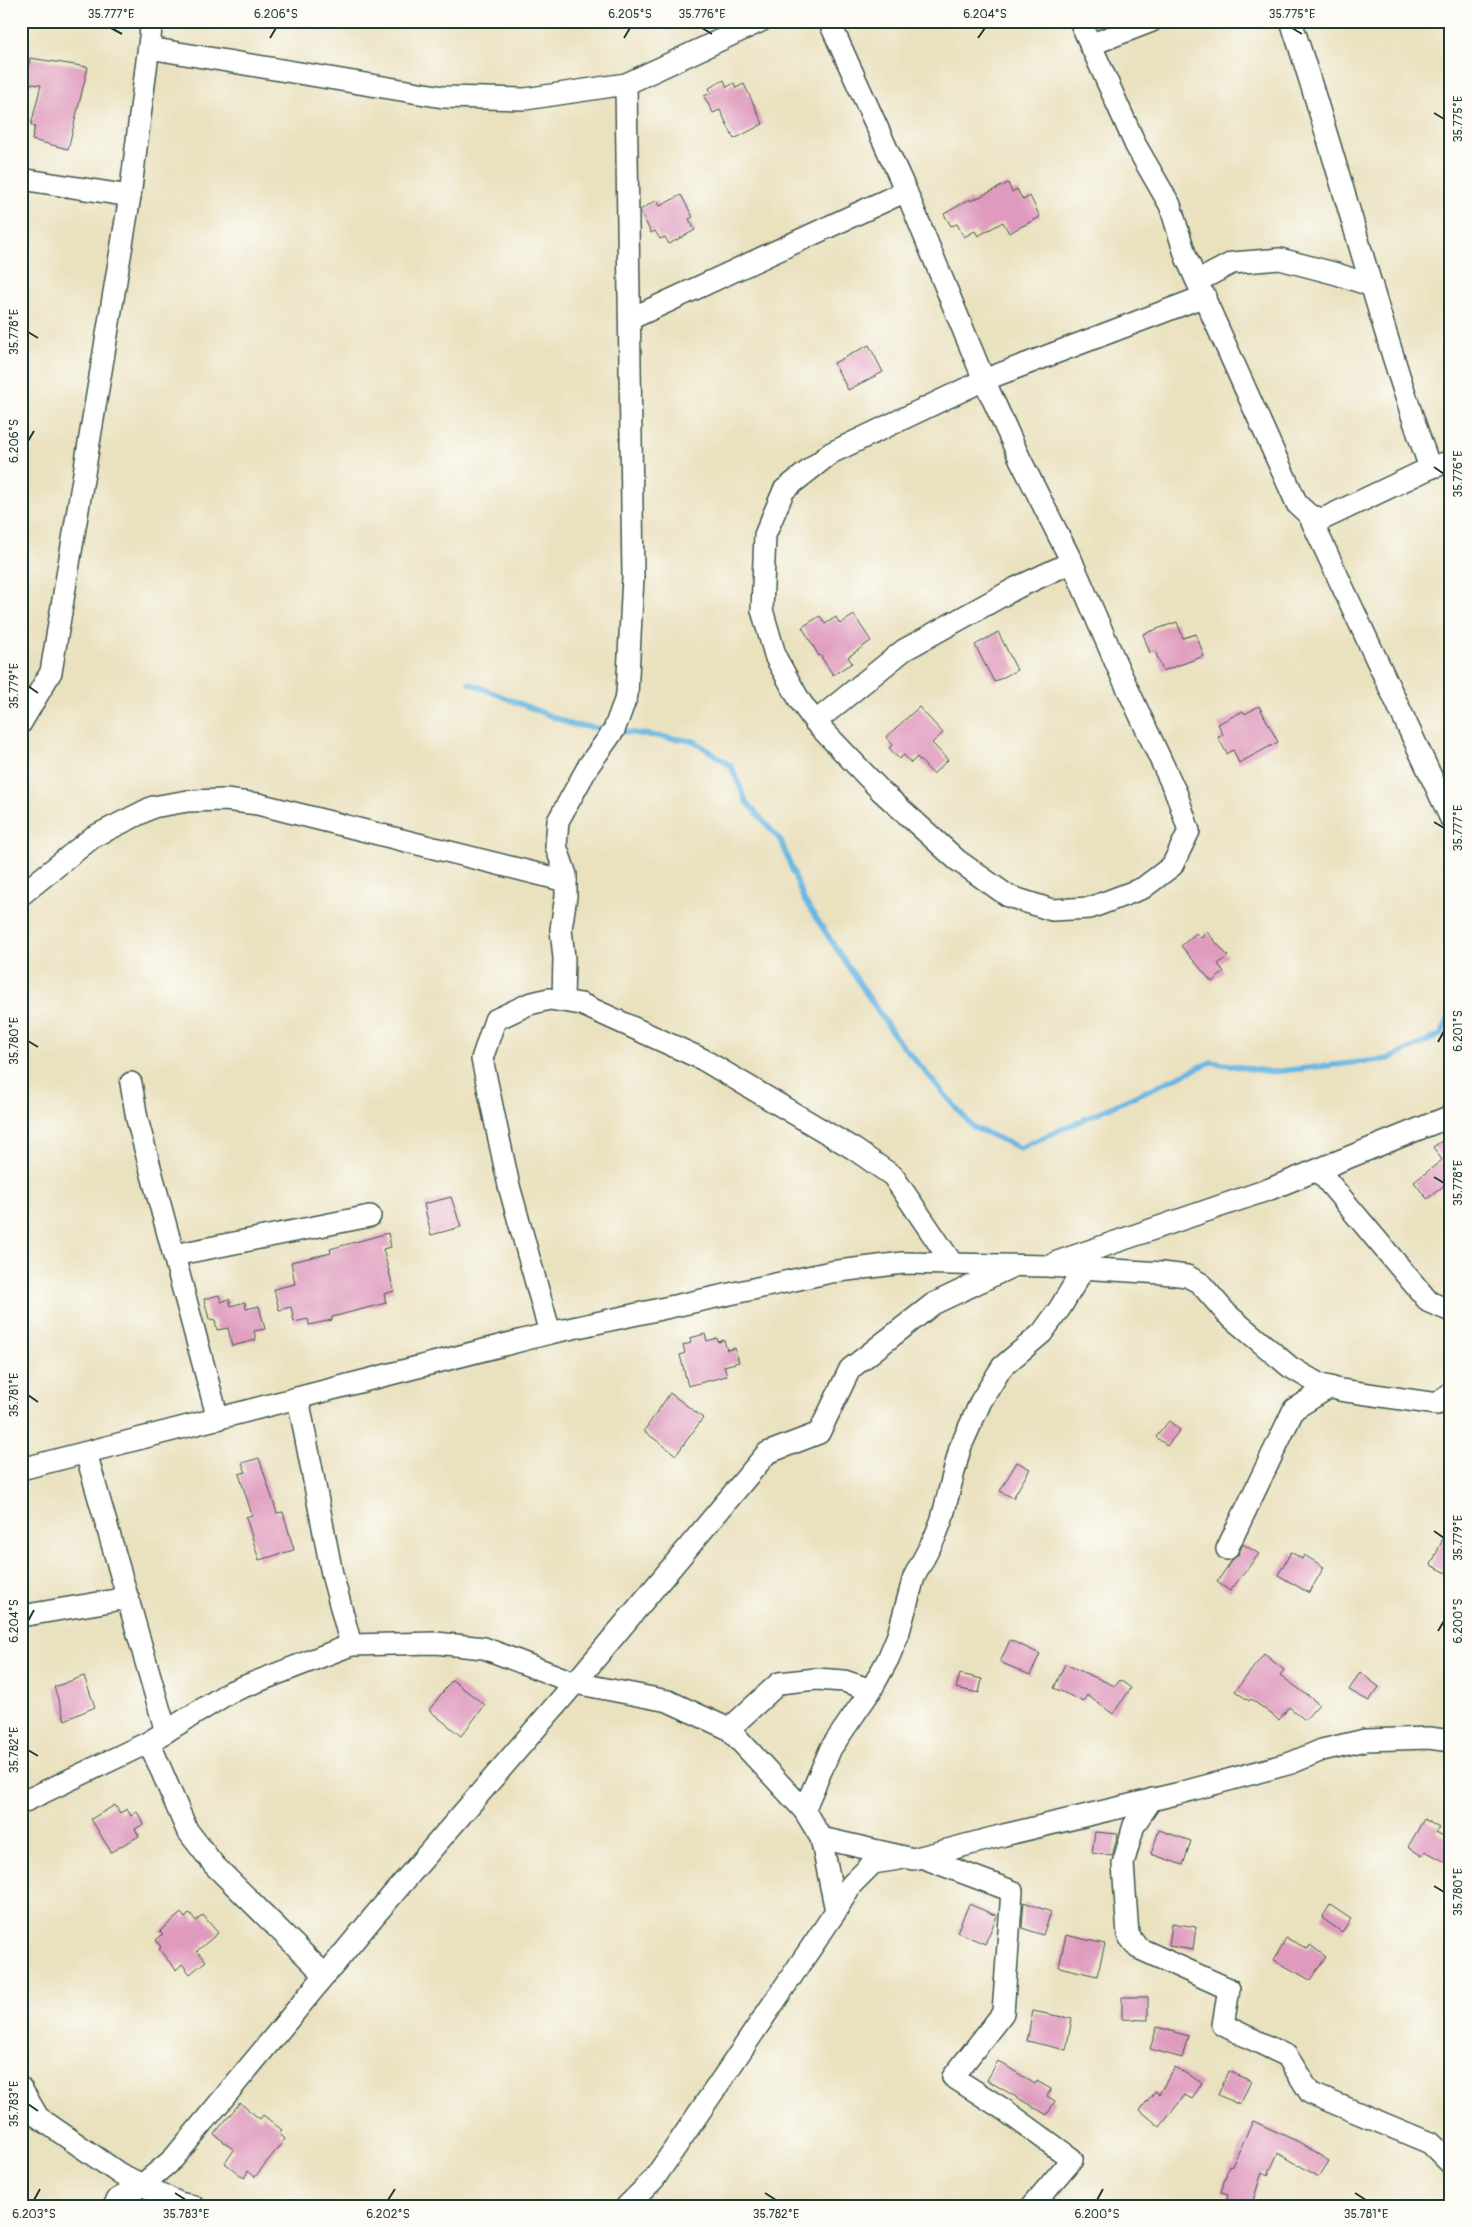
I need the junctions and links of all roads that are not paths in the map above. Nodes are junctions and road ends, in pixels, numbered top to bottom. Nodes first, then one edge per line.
1 (152, 21) edge
2 (760, 21) edge
3 (829, 21) edge
4 (1080, 21) edge
5 (1152, 21) edge
6 (1291, 21) edge
7 (1090, 45) junction
8 (149, 48) junction
9 (626, 84) junction
10 (21, 179) edge
11 (906, 191) junction
12 (130, 196) junction
13 (1372, 286) junction
14 (1201, 289) junction
15 (630, 319) junction
16 (984, 380) junction
17 (1451, 461) edge
18 (1430, 468) junction
19 (1309, 515) junction
20 (1072, 562) junction
21 (815, 722) junction
22 (21, 723) edge
23 (1451, 819) edge
24 (566, 881) junction
25 (21, 895) edge
26 (563, 1001) junction
27 (131, 1083) dead end
28 (1451, 1116) edge
29 (1319, 1171) junction
30 (370, 1216) dead end
31 (174, 1255) junction
32 (952, 1263) junction
33 (1016, 1265) junction
34 (1048, 1266) junction
35 (1084, 1268) junction
36 (1451, 1311) edge
37 (550, 1333) junction
38 (1330, 1387) junction
39 (1451, 1393) edge
40 (298, 1398) junction
41 (218, 1419) junction
42 (86, 1453) junction
43 (21, 1469) edge
44 (1228, 1549) dead end
45 (128, 1598) junction
46 (21, 1616) edge
47 (351, 1645) junction
48 (575, 1683) junction
49 (871, 1690) junction
50 (729, 1729) junction
51 (158, 1737) junction
52 (1451, 1741) edge
53 (1152, 1799) junction
54 (21, 1803) edge
55 (804, 1810) junction
56 (821, 1838) junction
57 (913, 1857) junction
58 (836, 1911) junction
59 (325, 1975) junction
60 (21, 2088) edge
61 (1451, 2164) edge
62 (142, 2184) junction
63 (114, 2206) edge
64 (193, 2206) edge
65 (627, 2206) edge
66 (1032, 2206) edge

1 - 8 street
2 - 9 street
3 - 11 street
4 - 7 street
5 - 7 street
6 - 13 street
7 - 14 street
8 - 9 street
8 - 12 street
9 - 15 street
10 - 12 street
11 - 15 street
11 - 16 street
12 - 22 street
13 - 14 street
13 - 18 street
14 - 16 street
14 - 19 street
15 - 24 street
16 - 20 street
16 - 21 street
17 - 18 street
18 - 19 street
19 - 23 street
20 - 21 street
20 - 21 street
24 - 25 street
24 - 26 street
26 - 32 street
26 - 37 street
27 - 31 street
28 - 29 street
29 - 34 street
29 - 36 street
30 - 31 street
31 - 41 street
32 - 33 street
32 - 37 street
33 - 34 street
33 - 48 street
34 - 35 street
35 - 38 street
35 - 49 street
37 - 40 street
38 - 39 street
38 - 44 street
40 - 41 street
40 - 47 street
41 - 42 street
42 - 43 street
42 - 45 street
45 - 46 street
45 - 51 street
47 - 48 street
47 - 51 street
48 - 50 street
48 - 59 street
49 - 50 street
49 - 55 street
50 - 55 street
51 - 54 street
51 - 59 street
52 - 53 street
53 - 57 street
53 - 61 street
55 - 56 street
56 - 57 street
56 - 58 street
57 - 58 street
57 - 66 street
58 - 65 street
59 - 62 street
60 - 62 street
62 - 63 street
62 - 64 street

